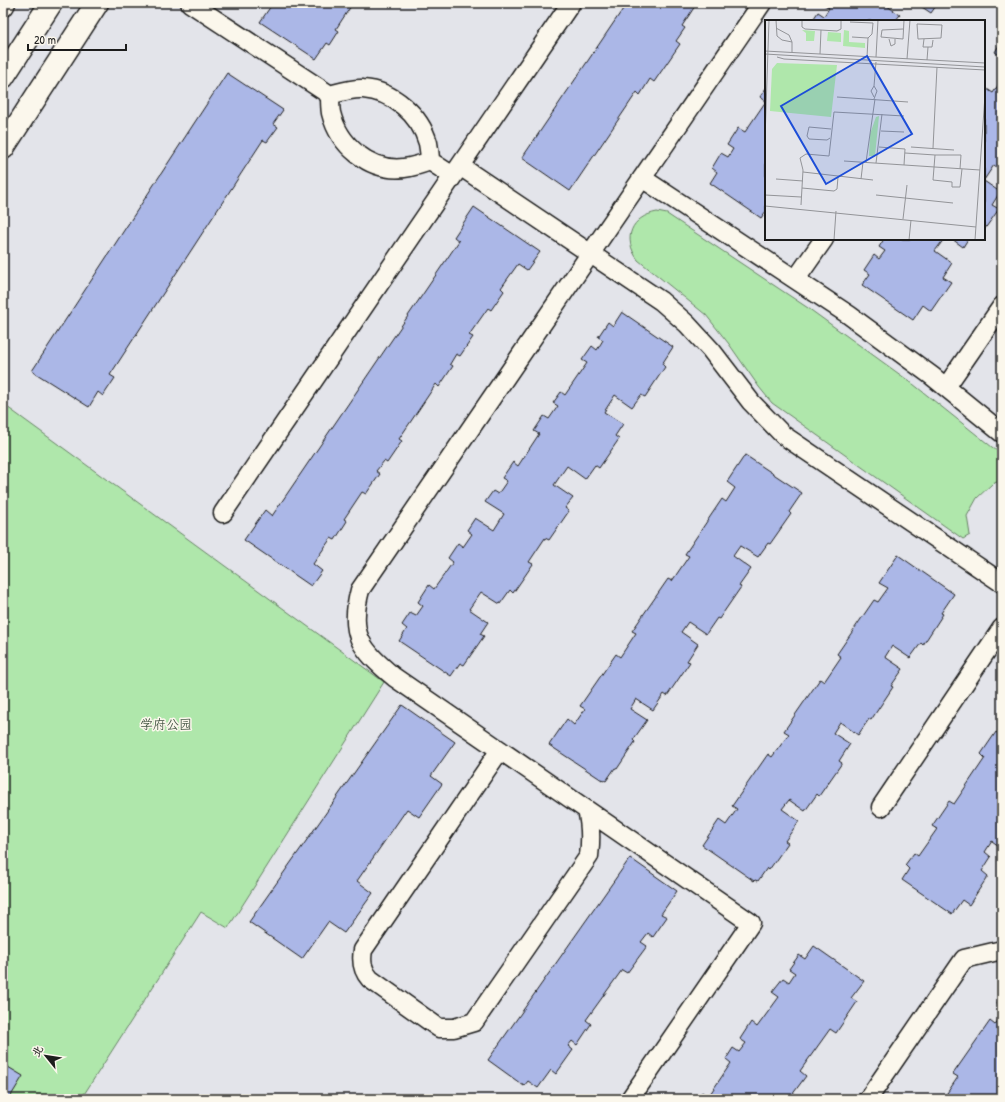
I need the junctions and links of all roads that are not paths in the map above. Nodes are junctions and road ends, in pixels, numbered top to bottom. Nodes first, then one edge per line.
1 (51, 3) edge
2 (97, 3) edge
3 (190, 3) edge
4 (571, 3) edge
5 (762, 3) edge
6 (3, 77) edge
7 (330, 95) junction
8 (3, 148) edge
9 (430, 161) junction
10 (456, 171) junction
11 (642, 178) junction
12 (823, 240) edge
13 (591, 253) junction
14 (796, 279) junction
15 (1002, 306) edge
16 (946, 387) junction
17 (1002, 433) edge
18 (223, 513) dead end
19 (1002, 583) edge
20 (1001, 631) edge
21 (500, 750) junction
22 (881, 807) dead end
23 (587, 810) junction
24 (1002, 950) edge
25 (630, 1099) edge
26 (868, 1099) edge

1 - 6 street
2 - 8 street
3 - 7 lane
4 - 10 lane
5 - 11 lane
7 - 9 lane
7 - 9 lane
9 - 10 lane
10 - 13 lane
10 - 18 lane
11 - 13 lane
11 - 14 lane
12 - 14 lane
13 - 19 lane
13 - 21 lane
14 - 16 lane
15 - 16 lane
16 - 17 lane
20 - 22 lane
21 - 23 lane
21 - 23 lane
23 - 25 lane
24 - 26 lane

